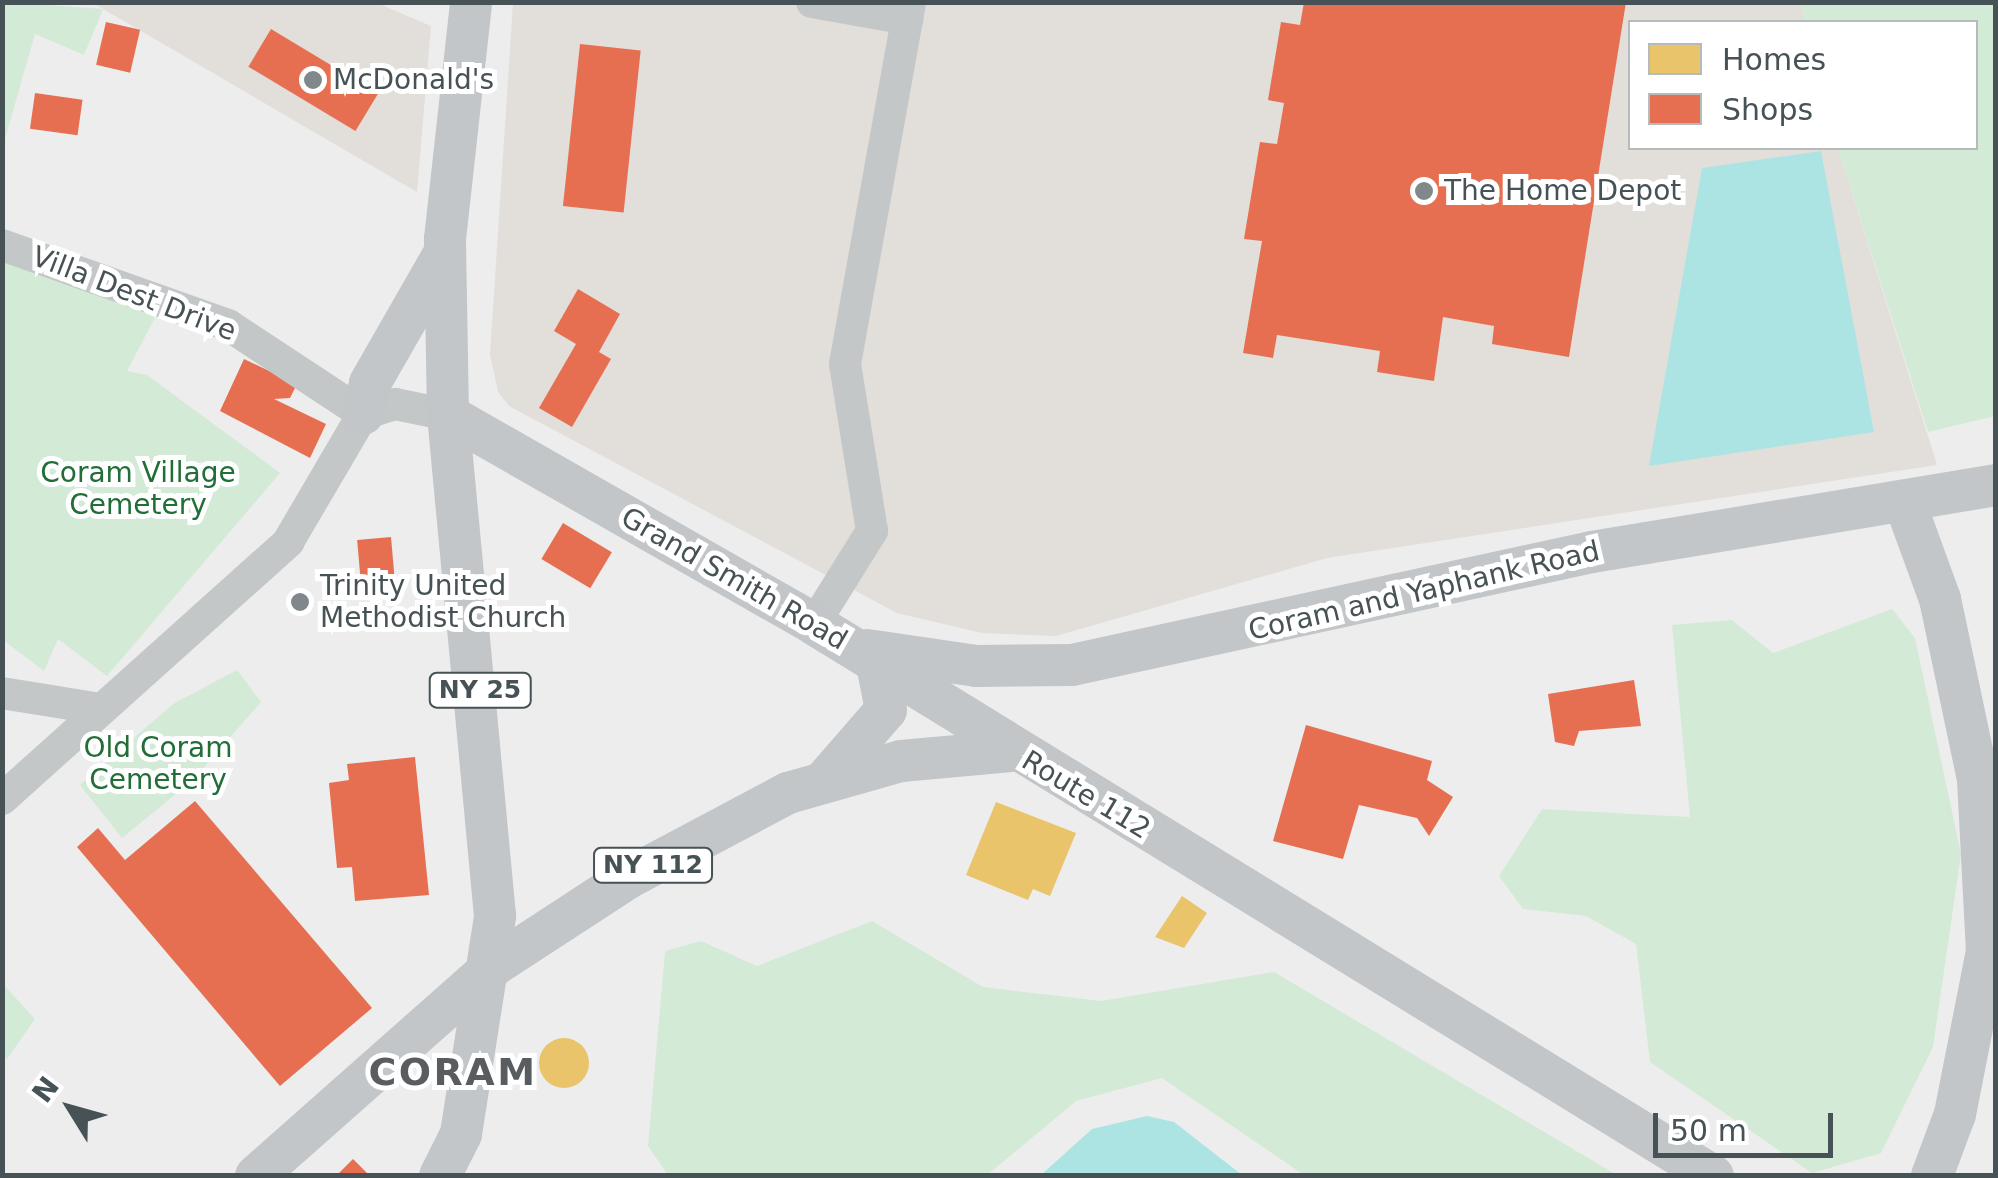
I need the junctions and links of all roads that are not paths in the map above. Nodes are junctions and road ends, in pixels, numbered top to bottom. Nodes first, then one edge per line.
1 (471, 2) edge
2 (812, 2) edge
3 (908, 10) edge
4 (2, 245) edge
5 (446, 252) junction
6 (364, 414) junction
7 (448, 415) junction
8 (1996, 485) edge
9 (1905, 503) junction
10 (814, 624) junction
11 (865, 656) junction
12 (2, 694) edge
13 (102, 709) junction
14 (1014, 751) junction
15 (822, 783) junction
16 (2, 799) edge
17 (493, 966) junction
18 (256, 1176) edge
19 (440, 1176) edge
20 (1713, 1176) edge
21 (1932, 1176) edge

1 - 5 main road, NY 25
2 - 3 street
3 - 10 street
4 - 6 street, Villa Dest Drive
5 - 6 main road
5 - 7 main road, NY 25
6 - 7 street
6 - 13 street
7 - 10 main road, Grand Smith Road
7 - 17 main road, NY 25
8 - 9 main road, Coram and Yaphank Road
9 - 11 main road, Coram and Yaphank Road
9 - 21 main road
10 - 11 main road, Grand Smith Road
11 - 14 main road, Grand Smith Road
11 - 15 main road
12 - 13 street
13 - 16 street
14 - 15 main road, Route 112 / NY 112
14 - 20 main road, Route 112
15 - 17 main road, Route 112 / NY 112
17 - 18 main road, Route 112 / NY 112
17 - 19 main road, NY 25

